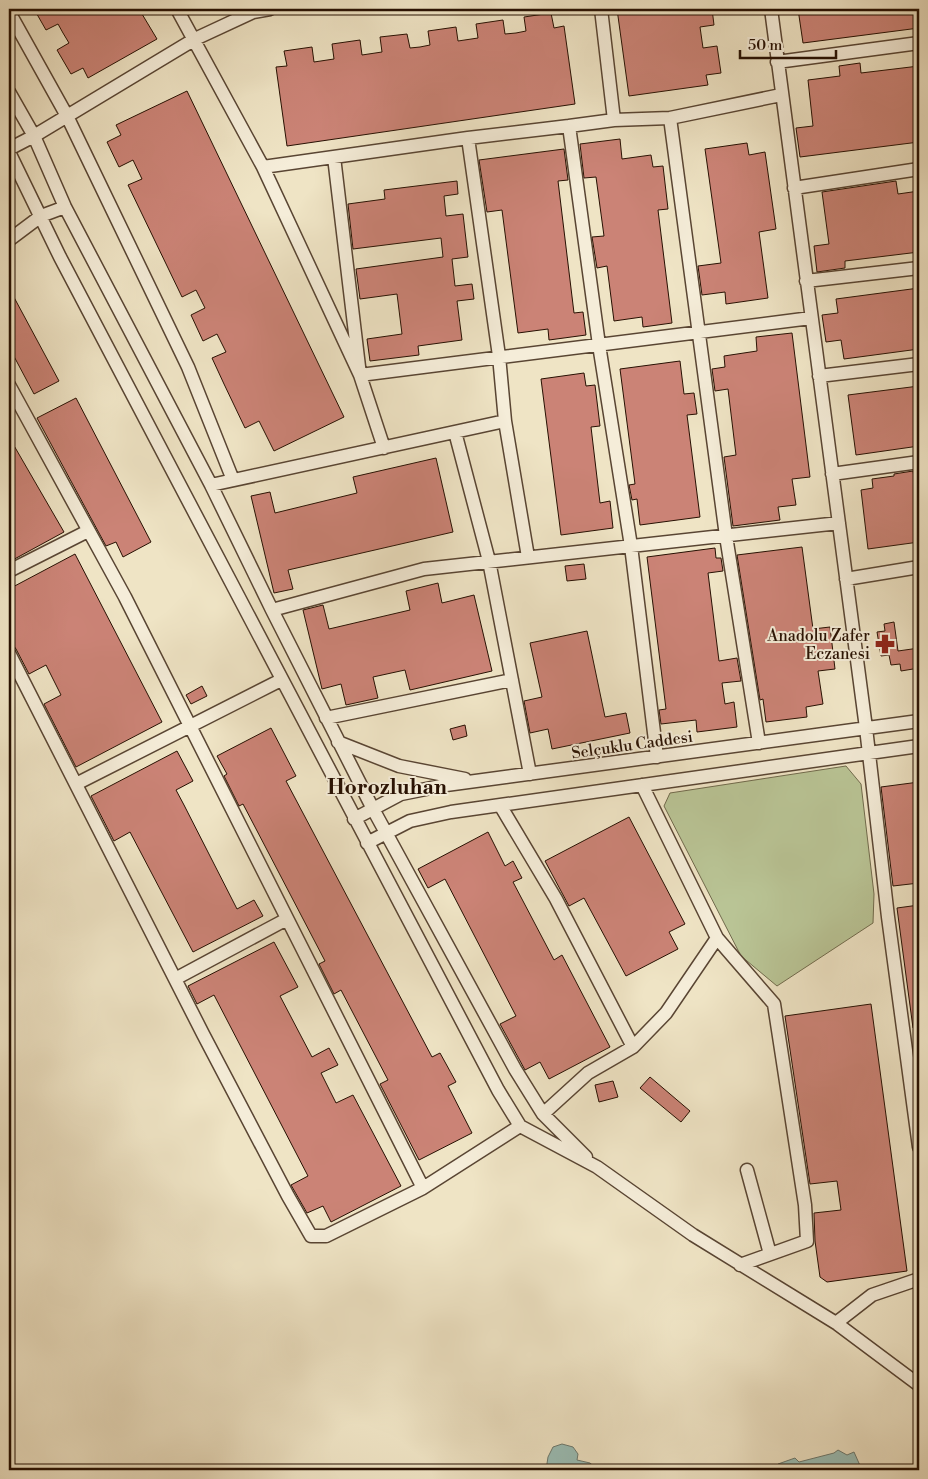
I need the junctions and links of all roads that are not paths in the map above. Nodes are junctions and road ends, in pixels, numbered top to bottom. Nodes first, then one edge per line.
1 (177, 9) edge
2 (270, 9) edge
3 (601, 9) edge
4 (771, 9) edge
5 (9, 12) edge
6 (195, 39) junction
7 (919, 44) edge
8 (777, 62) junction
9 (9, 92) edge
10 (781, 95) junction
11 (67, 116) junction
12 (670, 118) junction
13 (614, 120) junction
14 (569, 126) junction
15 (34, 136) junction
16 (468, 138) junction
17 (9, 151) edge
18 (334, 157) junction
19 (263, 166) junction
20 (919, 169) edge
21 (794, 188) junction
22 (65, 207) junction
23 (41, 216) junction
24 (9, 240) edge
25 (919, 268) edge
26 (806, 281) junction
27 (811, 318) junction
28 (699, 333) junction
29 (599, 345) junction
30 (499, 356) junction
31 (919, 364) edge
32 (360, 375) junction
33 (819, 376) junction
34 (9, 384) edge
35 (505, 422) junction
36 (454, 432) junction
37 (384, 448) junction
38 (919, 462) edge
39 (832, 474) junction
40 (233, 480) junction
41 (211, 485) junction
42 (839, 524) junction
43 (88, 531) junction
44 (726, 536) junction
45 (630, 546) junction
46 (528, 557) junction
47 (489, 561) junction
48 (919, 568) edge
49 (9, 571) edge
50 (846, 579) junction
51 (272, 610) junction
52 (9, 653) edge
53 (281, 680) junction
54 (512, 680) junction
55 (326, 718) junction
56 (919, 721) edge
57 (190, 726) junction
58 (866, 728) junction
59 (338, 742) junction
60 (759, 743) junction
61 (919, 746) edge
62 (869, 753) junction
63 (657, 757) junction
64 (530, 774) junction
65 (477, 781) junction
66 (76, 784) junction
67 (642, 785) junction
68 (500, 805) junction
69 (373, 809) junction
70 (354, 819) junction
71 (386, 833) junction
72 (367, 843) junction
73 (287, 919) junction
74 (717, 938) junction
75 (175, 978) junction
76 (633, 1047) junction
77 (543, 1114) junction
78 (520, 1126) junction
79 (919, 1147) edge
80 (597, 1167) junction
81 (747, 1170) dead end
82 (423, 1188) junction
83 (770, 1254) junction
84 (740, 1265) junction
85 (919, 1279) edge
86 (836, 1323) junction
87 (919, 1385) edge

1 - 6 street
2 - 6 street
3 - 13 street
4 - 8 street
5 - 11 street
6 - 11 street
6 - 19 street
7 - 8 street
8 - 10 street
9 - 15 street
10 - 12 street
10 - 21 street
11 - 15 street
11 - 40 street
12 - 13 street
12 - 28 street
13 - 14 street
14 - 16 street
14 - 29 street
15 - 17 street
15 - 22 street
16 - 18 street
16 - 30 street
17 - 23 street
18 - 19 street
18 - 32 street
19 - 32 street
20 - 21 street
21 - 26 street
22 - 23 street
22 - 41 street
23 - 24 street
23 - 53 street
25 - 26 street
26 - 27 street
27 - 28 street
27 - 33 street
28 - 29 street
28 - 44 street
29 - 30 street
29 - 45 street
30 - 32 street
30 - 35 street
31 - 33 street
32 - 37 street
33 - 39 street
34 - 43 street
35 - 36 street
35 - 46 street
36 - 37 street
36 - 47 street
37 - 40 street
38 - 39 street
39 - 42 street
40 - 41 street
41 - 51 street
42 - 44 street
42 - 50 street
43 - 49 street
43 - 57 street
44 - 45 street
44 - 60 street
45 - 46 street
45 - 63 street
46 - 47 street
47 - 51 street
47 - 54 street
48 - 50 street
50 - 58 street
51 - 55 street
52 - 66 street
53 - 57 street
53 - 70 street
54 - 55 street
54 - 64 street
55 - 59 street
56 - 58 street, Selçuklu Caddesi
57 - 66 street
57 - 73 street
58 - 60 street, Selçuklu Caddesi
58 - 62 street
59 - 65 street
59 - 69 street
60 - 63 street, Selçuklu Caddesi
61 - 62 street
62 - 67 street
62 - 79 street
63 - 64 street, Selçuklu Caddesi
64 - 65 street, Selçuklu Caddesi
65 - 69 street, Selçuklu Caddesi
66 - 75 street
67 - 68 street
67 - 74 street
68 - 71 street
68 - 76 street
69 - 70 street, Selçuklu Caddesi
69 - 71 street
70 - 72 street
71 - 72 street
71 - 77 street
72 - 78 street
73 - 75 street
73 - 82 street
74 - 76 street
74 - 83 street
75 - 82 street
76 - 77 street
77 - 80 street
78 - 80 street
78 - 82 street
80 - 84 street
81 - 83 street
83 - 84 street
84 - 86 street
85 - 86 street
86 - 87 street

